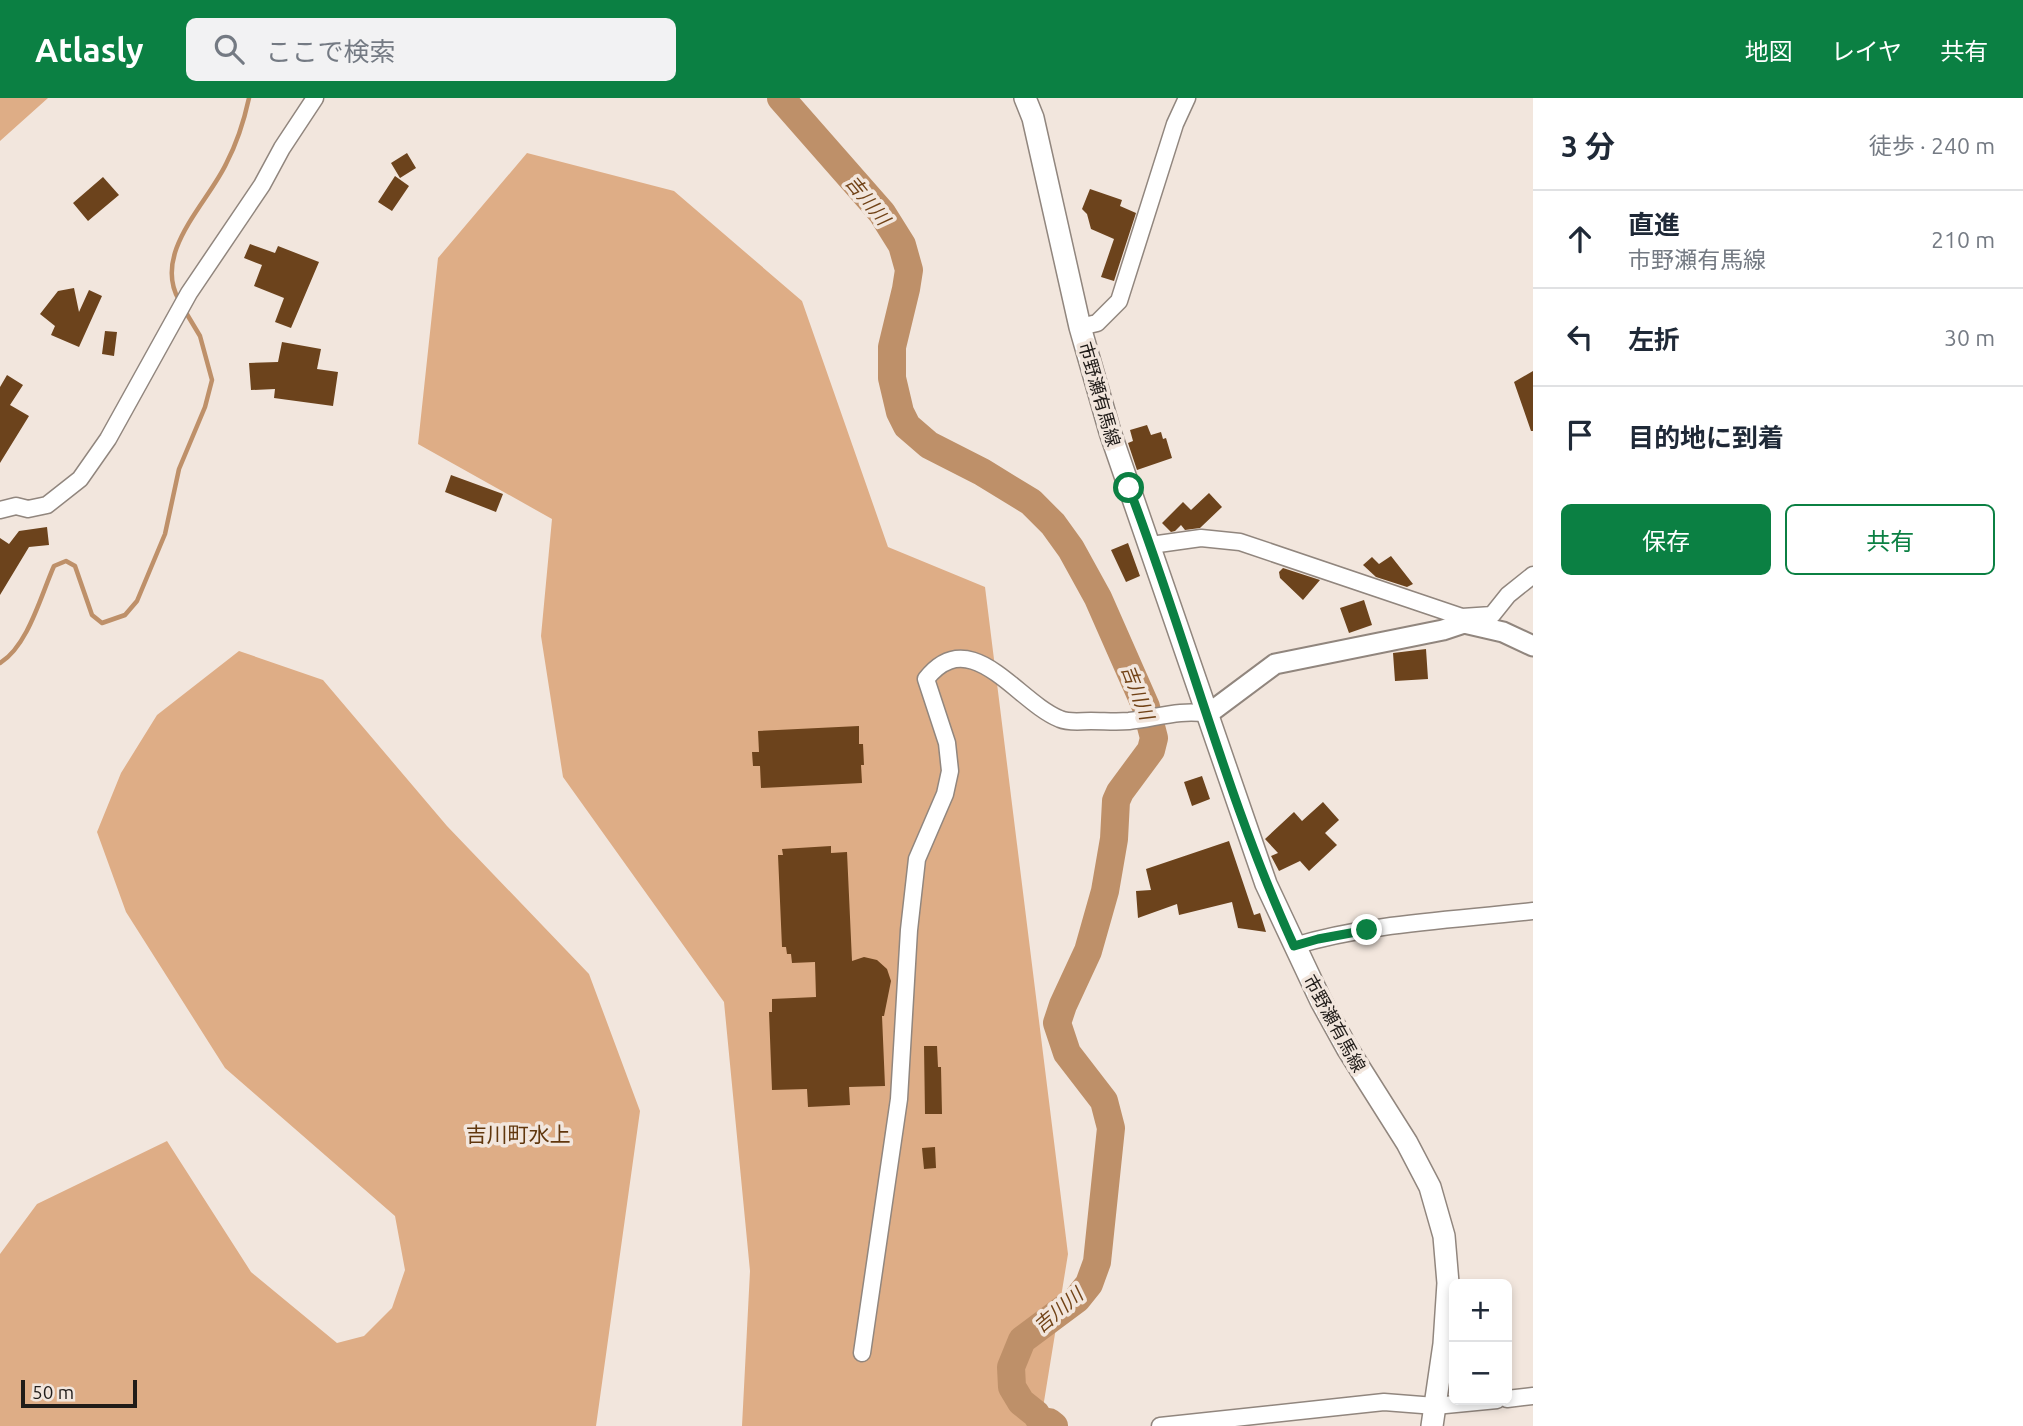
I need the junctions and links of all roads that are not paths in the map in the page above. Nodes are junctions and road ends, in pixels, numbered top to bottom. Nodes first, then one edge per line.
1 (315, 98) edge
2 (1025, 98) edge
3 (1187, 98) edge
4 (1080, 327) junction
5 (0, 510) edge
6 (1151, 545) junction
7 (1533, 575) edge
8 (1463, 620) junction
9 (1533, 646) edge
10 (1199, 712) junction
11 (1533, 911) edge
12 (1294, 946) junction
13 (862, 1353) dead end
14 (1533, 1396) edge
15 (1512, 1398) edge
16 (1477, 1405) edge
17 (1434, 1416) edge
18 (1160, 1426) edge

1 - 5 street
2 - 4 main road, 市野瀬有馬線
3 - 4 street
4 - 6 main road, 市野瀬有馬線
6 - 8 street
6 - 10 main road, 市野瀬有馬線
7 - 8 street
8 - 9 street
8 - 10 street
10 - 12 main road, 市野瀬有馬線
10 - 13 street
11 - 12 street
12 - 17 main road, 市野瀬有馬線
14 - 15 street
16 - 17 street
17 - 18 street

